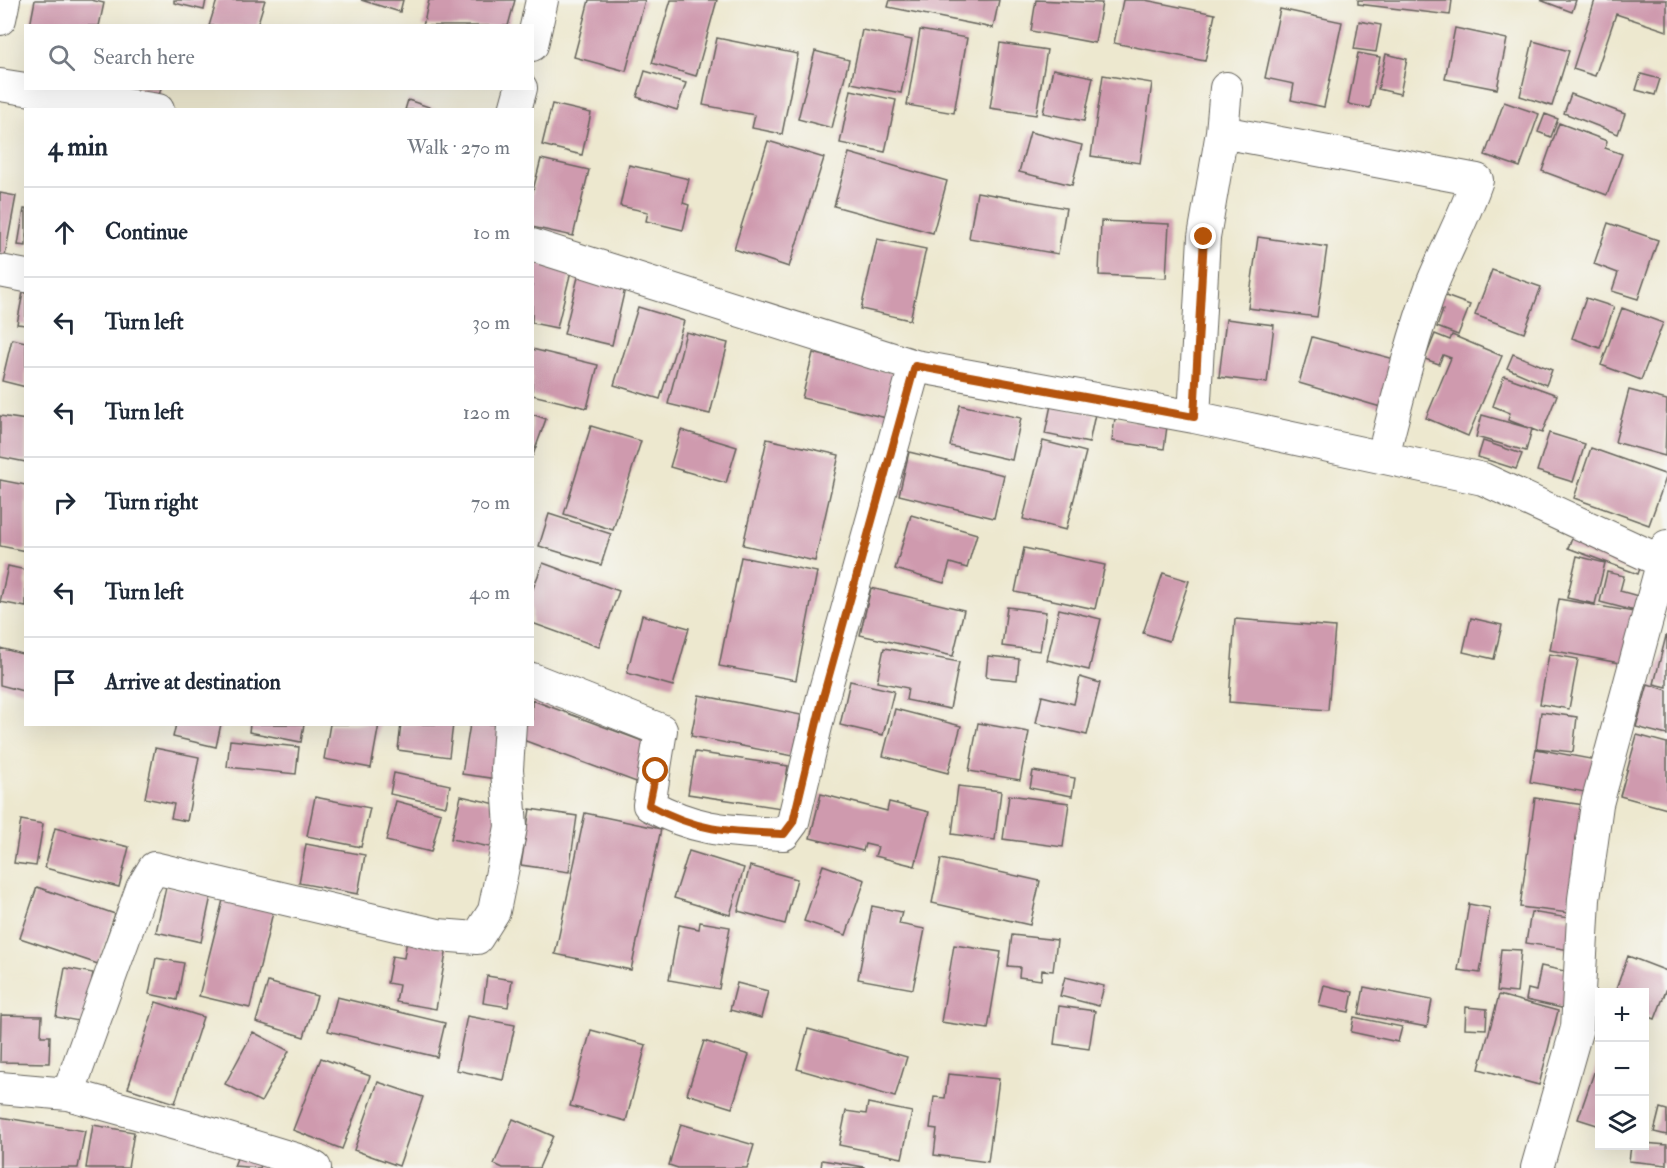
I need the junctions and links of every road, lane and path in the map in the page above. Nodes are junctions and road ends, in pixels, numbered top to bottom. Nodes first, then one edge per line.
1 (4, 0) edge
2 (542, 0) edge
3 (0, 19) edge
4 (534, 36) edge
5 (0, 85) edge
6 (1226, 88) dead end
7 (24, 89) edge
8 (32, 90) edge
9 (520, 90) edge
10 (145, 108) edge
11 (515, 108) edge
12 (1222, 132) junction
13 (534, 246) edge
14 (0, 271) edge
15 (24, 276) edge
16 (915, 366) junction
17 (1194, 417) junction
18 (1383, 456) junction
19 (1666, 559) edge
20 (534, 680) edge
21 (510, 726) edge
22 (0, 1088) edge
23 (68, 1094) junction
24 (315, 1168) edge
25 (1537, 1168) edge

1 - 3 street
2 - 4 street
5 - 7 street
6 - 12 street
8 - 10 street
9 - 11 street
12 - 17 street
12 - 18 street
13 - 16 street
14 - 15 street
16 - 17 street
16 - 20 street
17 - 18 street
18 - 19 street
19 - 25 street
21 - 23 street
22 - 23 street
23 - 24 street

